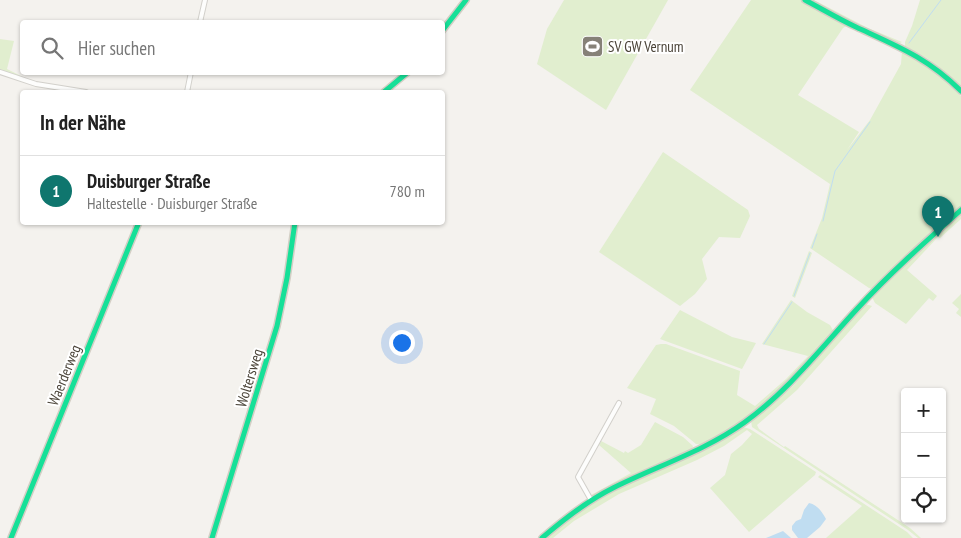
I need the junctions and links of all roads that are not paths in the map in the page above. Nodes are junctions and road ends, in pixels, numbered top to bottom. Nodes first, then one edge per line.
1 (205, 0) edge
2 (466, 0) edge
3 (805, 0) edge
4 (200, 20) edge
5 (445, 27) edge
6 (0, 72) edge
7 (190, 75) edge
8 (404, 75) edge
9 (74, 90) edge
10 (187, 90) edge
11 (386, 90) edge
12 (961, 92) edge
13 (961, 210) edge
14 (138, 225) edge
15 (295, 225) edge
16 (619, 403) dead end
17 (591, 500) junction
18 (11, 538) edge
19 (212, 538) edge
20 (542, 538) edge

1 - 4 street
2 - 5 street
3 - 12 street
6 - 9 street
7 - 10 street
8 - 11 street
13 - 17 street
14 - 18 street, Waerderweg
15 - 19 street, Woltersweg
16 - 17 street
17 - 20 street

